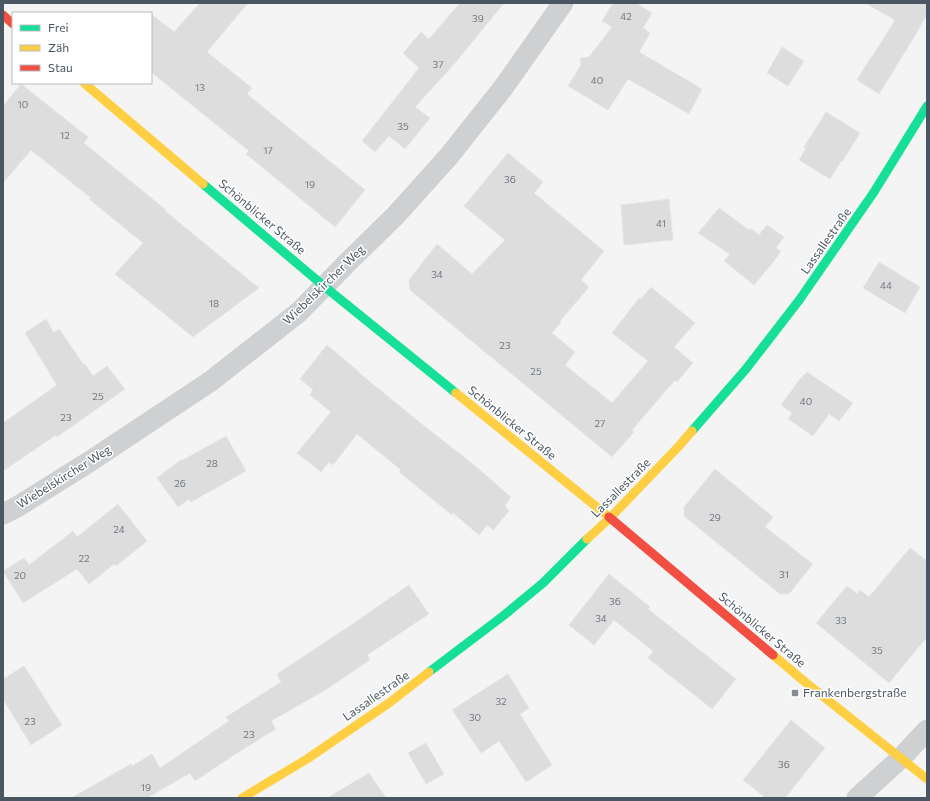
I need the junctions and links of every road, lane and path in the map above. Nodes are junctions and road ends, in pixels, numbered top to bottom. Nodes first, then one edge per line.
1 (563, 3) edge
2 (3, 15) edge
3 (12, 23) edge
4 (85, 84) edge
5 (926, 109) edge
6 (325, 286) junction
7 (3, 514) edge
8 (610, 518) junction
9 (927, 730) edge
10 (901, 758) junction
11 (927, 779) edge
12 (242, 798) edge
13 (857, 798) edge

1 - 6 street, Wiebelskircher Weg
2 - 3 street
4 - 6 street, Schönblicker Straße
5 - 8 street, Lassallestraße
6 - 7 street, Wiebelskircher Weg
6 - 8 street, Schönblicker Straße
8 - 10 street, Schönblicker Straße
8 - 12 street, Lassallestraße
9 - 10 street
10 - 11 street, Schönblicker Straße
10 - 13 street

